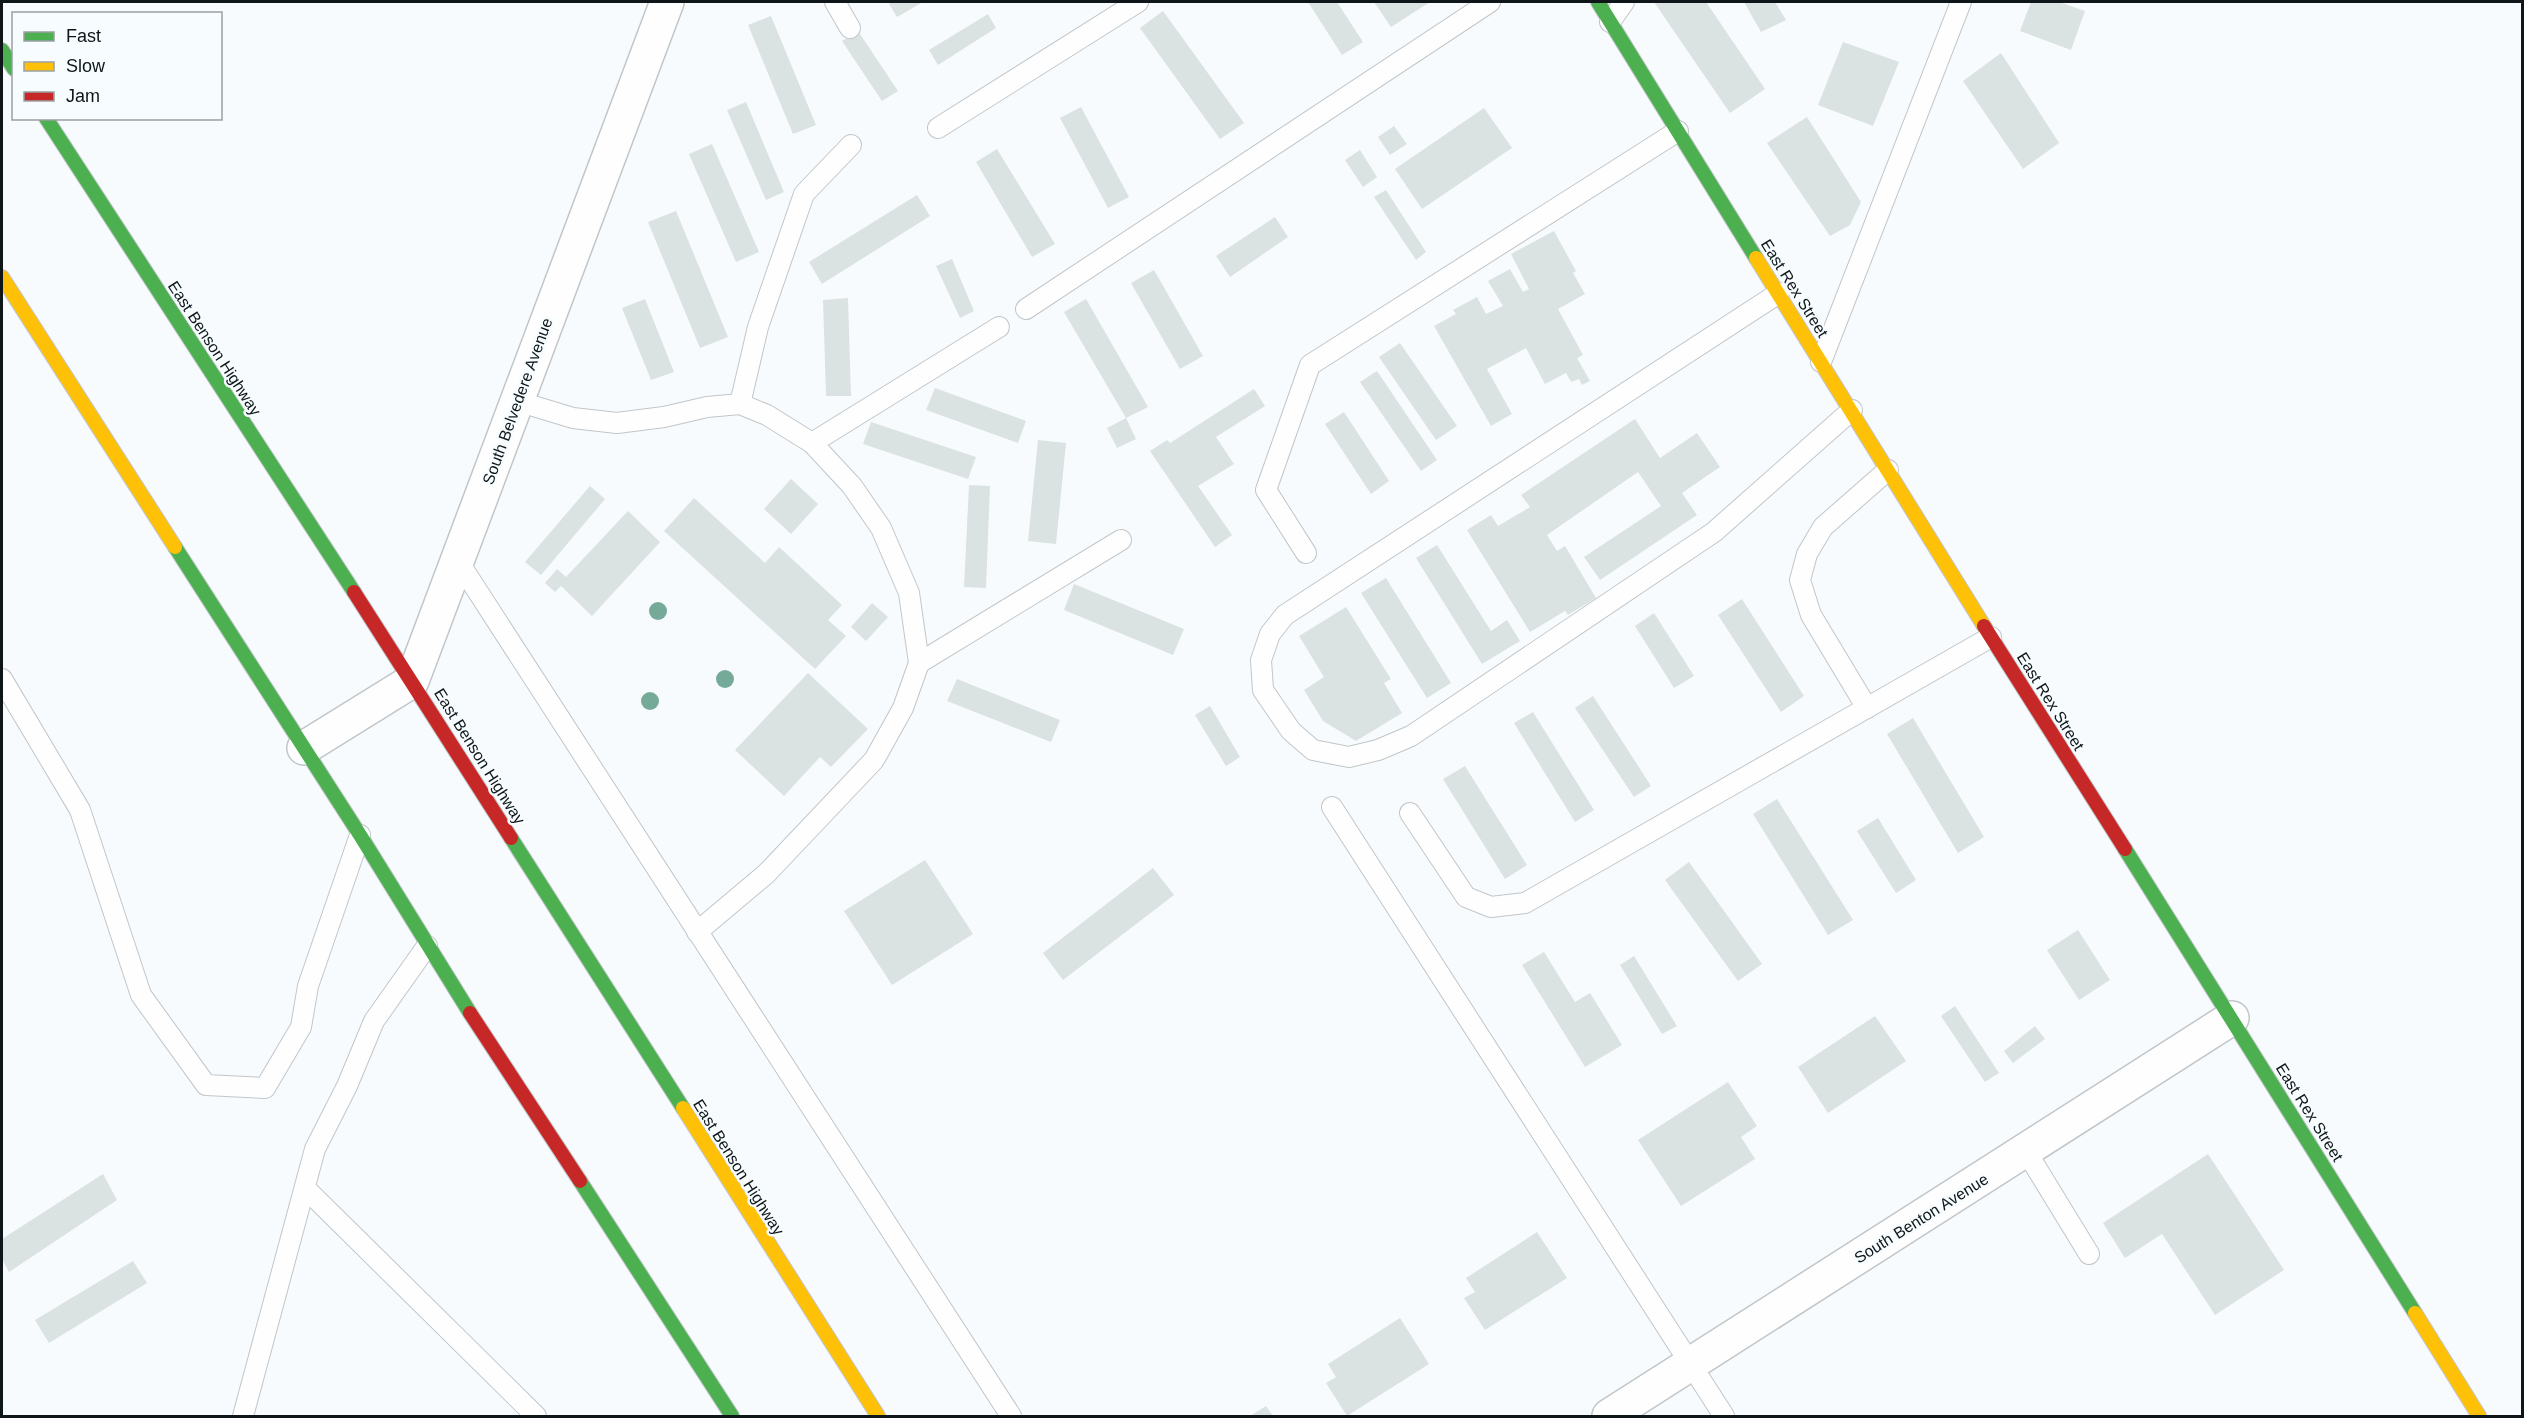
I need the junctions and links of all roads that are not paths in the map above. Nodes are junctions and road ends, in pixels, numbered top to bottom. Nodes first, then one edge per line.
1 (667, 2) edge
2 (834, 2) edge
3 (1138, 2) edge
4 (1490, 2) edge
5 (1598, 2) edge
6 (1624, 2) edge
7 (1961, 2) edge
8 (1610, 22) junction
9 (850, 28) dead end
10 (2, 50) edge
11 (12, 66) edge
12 (47, 120) edge
13 (938, 128) dead end
14 (1678, 131) junction
15 (851, 145) dead end
16 (2, 277) edge
17 (1779, 293) junction
18 (1026, 309) dead end
19 (999, 327) dead end
20 (1821, 362) junction
21 (517, 401) junction
22 (740, 404) junction
23 (1852, 410) junction
24 (812, 443) junction
25 (1888, 470) junction
26 (1121, 540) dead end
27 (1306, 553) dead end
28 (458, 561) junction
29 (1991, 637) junction
30 (919, 663) junction
31 (2, 679) edge
32 (412, 681) junction
33 (1867, 708) junction
34 (304, 748) junction
35 (1332, 807) dead end
36 (1410, 813) dead end
37 (360, 835) junction
38 (697, 932) junction
39 (427, 946) junction
40 (2232, 1018) junction
41 (2026, 1150) junction
42 (305, 1188) junction
43 (2089, 1254) dead end
44 (1690, 1364) junction
45 (243, 1416) edge
46 (536, 1416) edge
47 (732, 1416) edge
48 (878, 1416) edge
49 (1011, 1416) edge
50 (1609, 1416) edge
51 (1724, 1416) edge
52 (2479, 1416) edge

1 - 21 street, South Belvedere Avenue
2 - 9 lane
3 - 13 lane
4 - 18 lane
5 - 8 main road, East Rex Street
6 - 8 lane
7 - 20 lane
8 - 14 main road, East Rex Street
10 - 11 main road
12 - 32 main road, East Benson Highway
14 - 17 main road, East Rex Street
14 - 27 lane
15 - 22 lane
16 - 34 main road
17 - 20 main road, East Rex Street
17 - 23 lane
19 - 24 lane
20 - 23 main road, East Rex Street
21 - 22 lane
21 - 28 street, South Belvedere Avenue
22 - 24 lane
23 - 25 main road, East Rex Street
24 - 30 lane
25 - 29 main road, East Rex Street
25 - 33 lane
26 - 30 lane
28 - 32 street, South Belvedere Avenue
28 - 38 lane
29 - 33 lane
29 - 40 main road, East Rex Street
30 - 38 lane
31 - 37 lane
32 - 34 street
32 - 48 main road, East Benson Highway
33 - 36 lane
34 - 37 main road
35 - 44 lane
37 - 39 main road
38 - 49 lane
39 - 42 lane
39 - 47 main road
40 - 41 street, South Benton Avenue
40 - 52 main road, East Rex Street
41 - 43 lane
41 - 44 street, South Benton Avenue
42 - 45 lane
42 - 46 lane
44 - 50 street, South Benton Avenue
44 - 51 lane

